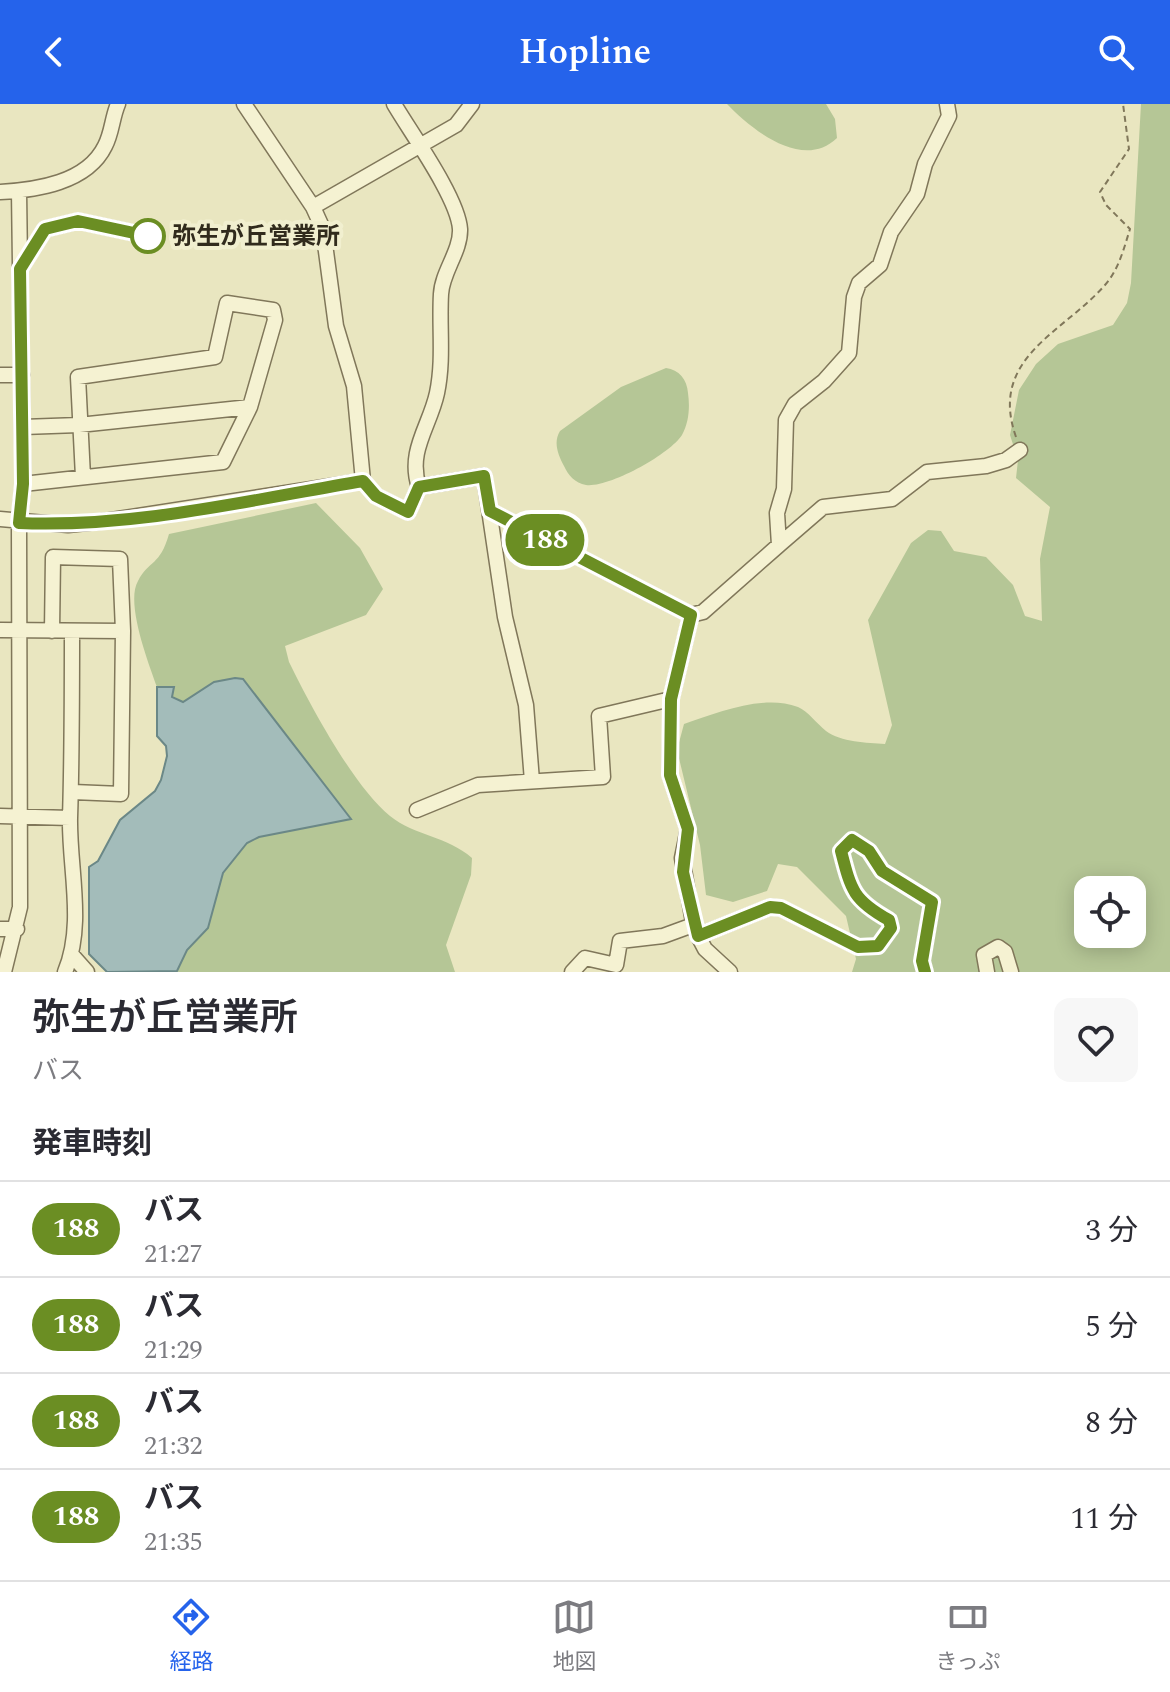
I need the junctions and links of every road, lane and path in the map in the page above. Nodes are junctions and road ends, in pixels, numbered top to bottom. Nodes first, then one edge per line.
1 (118, 104) edge
2 (244, 104) edge
3 (394, 104) edge
4 (472, 104) edge
5 (947, 104) edge
6 (1123, 104) edge
7 (419, 145) junction
8 (19, 191) junction
9 (0, 192) edge
10 (313, 207) junction
11 (148, 236) dead end
12 (20, 269) junction
13 (0, 375) edge
14 (22, 375) junction
15 (250, 407) junction
16 (79, 425) junction
17 (23, 427) junction
18 (1020, 450) joint
19 (83, 477) junction
20 (363, 481) junction
21 (23, 484) junction
22 (419, 487) junction
23 (490, 511) junction
24 (0, 519) edge
25 (19, 523) junction
26 (779, 545) junction
27 (691, 615) junction
28 (20, 629) junction
29 (0, 630) edge
30 (52, 631) junction
31 (123, 631) junction
32 (72, 632) junction
33 (671, 699) junction
34 (532, 781) junction
35 (73, 792) junction
36 (417, 810) dead end
37 (0, 816) edge
38 (21, 816) junction
39 (70, 818) junction
40 (0, 929) edge
41 (17, 929) junction
42 (696, 931) junction
43 (71, 954) junction
44 (4, 972) edge
45 (65, 972) edge
46 (87, 972) edge
47 (572, 972) edge
48 (730, 972) edge
49 (925, 972) edge
50 (987, 972) edge
51 (1011, 972) edge

1 - 8 street
2 - 10 street
3 - 7 street
4 - 7 street
5 - 26 street
6 - 18 path
7 - 10 street
7 - 22 street
8 - 9 street
8 - 12 street
10 - 20 street
11 - 12 street
12 - 14 street
13 - 14 street
14 - 17 street
15 - 16 street
15 - 16 street
15 - 19 street
16 - 17 street
16 - 19 street
17 - 21 street
18 - 26 street
19 - 21 street
20 - 22 street
20 - 25 street
21 - 25 street
22 - 23 street
23 - 27 street
23 - 34 street
24 - 25 street
25 - 28 street
26 - 27 street
27 - 33 street
28 - 29 street
28 - 30 street
28 - 38 street
30 - 31 street
30 - 32 street
31 - 32 street
31 - 35 street
32 - 35 street
33 - 34 street
33 - 42 street
34 - 36 street
35 - 39 street
37 - 38 street
38 - 39 street
38 - 41 street
39 - 43 street
40 - 41 street
41 - 44 street
42 - 47 street
42 - 48 street
42 - 49 street
43 - 45 street
43 - 46 street
50 - 51 street

